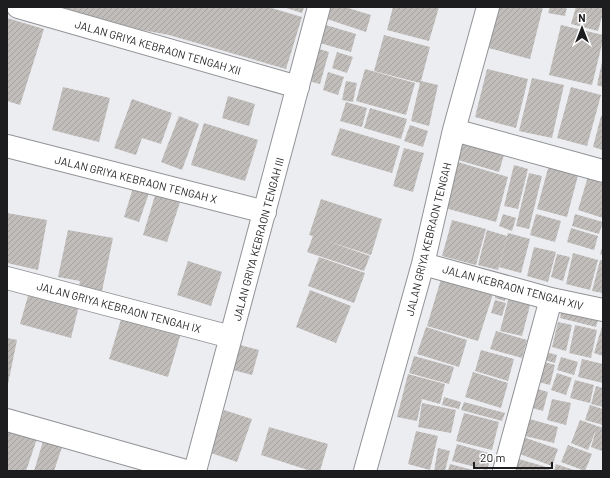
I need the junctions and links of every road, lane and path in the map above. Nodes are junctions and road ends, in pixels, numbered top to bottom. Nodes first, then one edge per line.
1 (18, 7) edge
2 (320, 7) edge
3 (488, 7) edge
4 (298, 87) junction
5 (454, 130) junction
6 (7, 146) edge
7 (603, 172) edge
8 (265, 212) junction
9 (423, 264) junction
10 (7, 278) edge
11 (551, 299) junction
12 (603, 310) edge
13 (231, 337) junction
14 (7, 420) edge
15 (186, 471) edge
16 (196, 471) edge
17 (365, 471) edge
18 (504, 471) edge

1 - 4 street, JALAN GRIYA KEBRAON TENGAH XII
2 - 4 street, JALAN GRIYA KEBRAON TENGAH III
3 - 5 street, JALAN GRIYA KEBRAON TENGAH
4 - 8 street, JALAN GRIYA KEBRAON TENGAH III
5 - 7 street
5 - 9 street, JALAN GRIYA KEBRAON TENGAH
6 - 8 street, JALAN GRIYA KEBRAON TENGAH X
8 - 13 street, JALAN GRIYA KEBRAON TENGAH III
9 - 11 street, JALAN KEBRAON TENGAH XIV
9 - 17 street, JALAN GRIYA KEBRAON TENGAH
10 - 13 street, JALAN GRIYA KEBRAON TENGAH IX
11 - 12 street, JALAN KEBRAON TENGAH XIV
11 - 18 street
13 - 16 street, JALAN GRIYA KEBRAON TENGAH III
14 - 15 street

